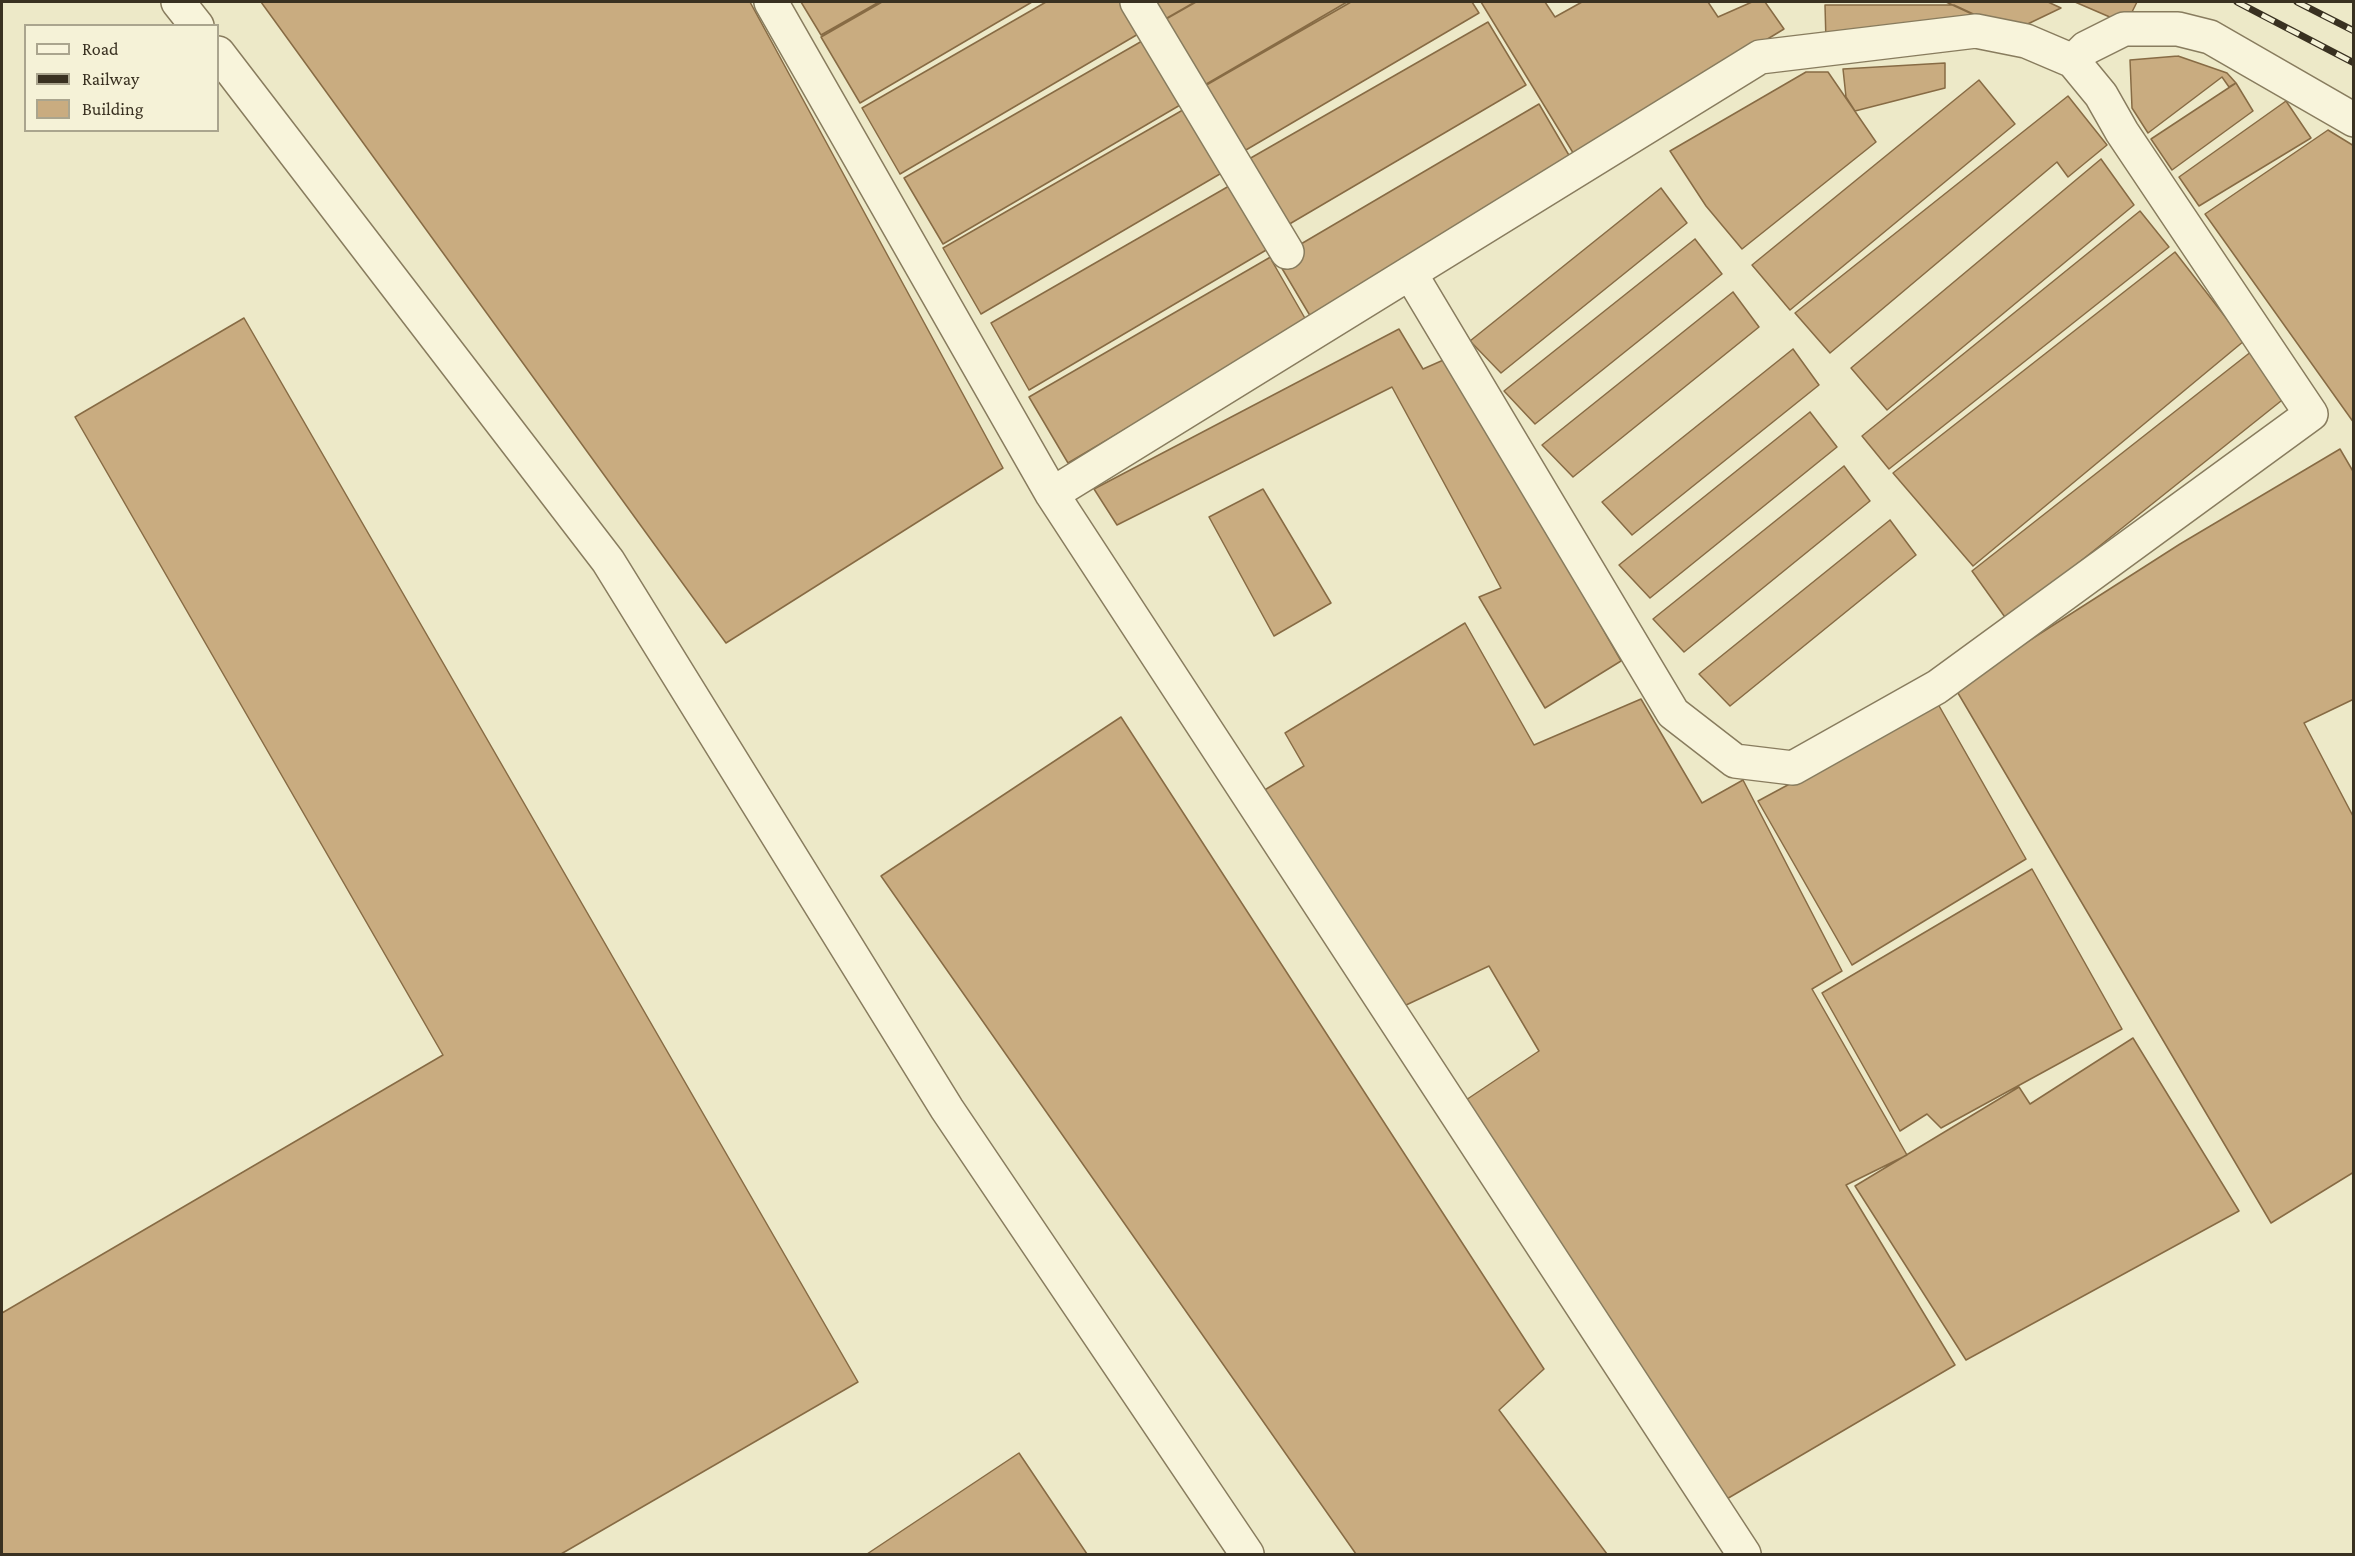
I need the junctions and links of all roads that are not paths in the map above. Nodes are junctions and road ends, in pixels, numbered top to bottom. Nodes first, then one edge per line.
1 (178, 2) edge
2 (771, 2) edge
3 (1137, 2) edge
4 (195, 24) edge
5 (219, 53) edge
6 (2073, 62) junction
7 (2354, 120) edge
8 (1287, 252) dead end
9 (1410, 273) junction
10 (1052, 494) junction
11 (1247, 1554) edge
12 (1744, 1554) edge

1 - 4 street
2 - 10 street
3 - 8 street
5 - 11 street
6 - 7 street
6 - 9 street
6 - 9 street
9 - 10 street
10 - 12 street

